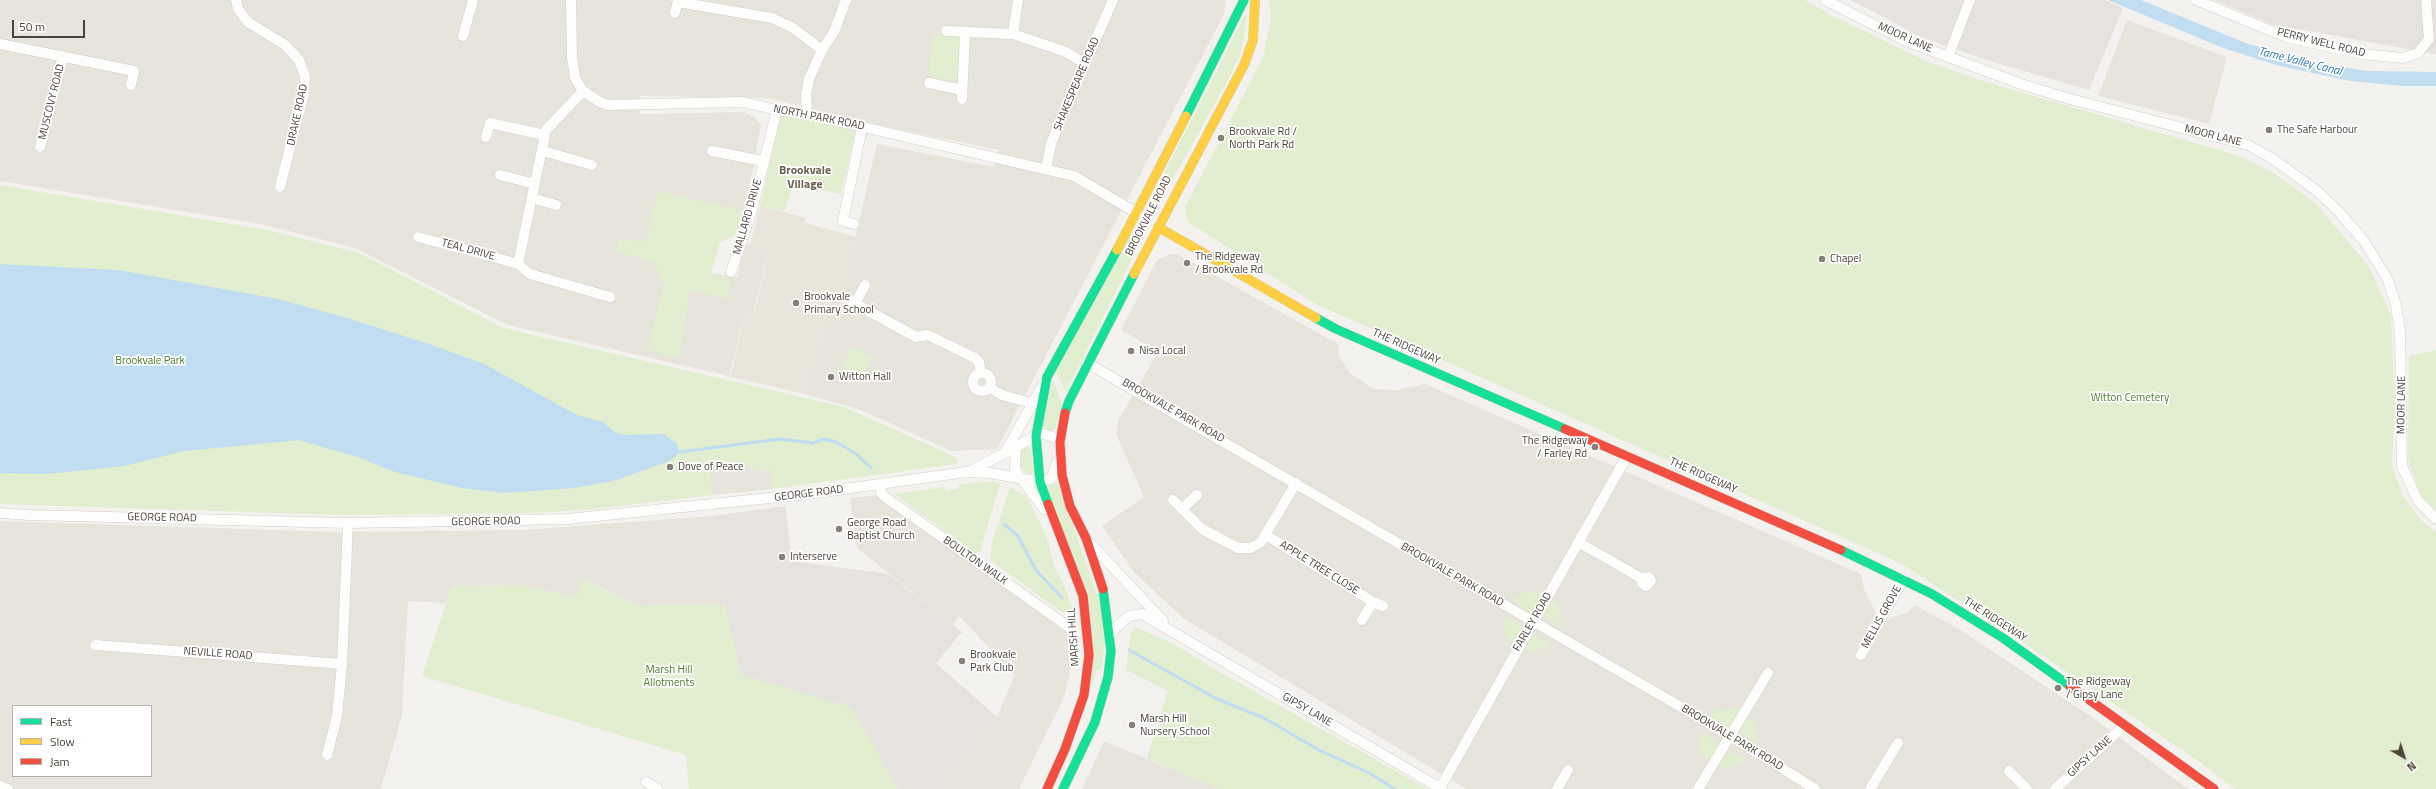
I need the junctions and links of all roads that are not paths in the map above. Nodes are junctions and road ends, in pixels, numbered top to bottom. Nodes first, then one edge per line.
1 (236, 0) edge
2 (473, 0) edge
3 (571, 0) edge
4 (846, 0) edge
5 (1018, 0) edge
6 (1112, 0) edge
7 (1244, 0) edge
8 (1255, 0) edge
9 (1825, 0) edge
10 (1970, 0) edge
11 (2196, 0) edge
12 (2426, 0) edge
13 (678, 1) edge
14 (675, 13) dead end
15 (946, 31) dead end
16 (966, 33) junction
17 (1013, 34) junction
18 (464, 36) dead end
19 (0, 44) edge
20 (822, 50) junction
21 (63, 56) junction
22 (1948, 57) junction
23 (1084, 63) junction
24 (929, 83) dead end
25 (131, 85) dead end
26 (583, 91) junction
27 (777, 110) junction
28 (807, 114) junction
29 (862, 127) junction
30 (544, 135) junction
31 (486, 137) dead end
32 (40, 147) dead end
33 (542, 151) junction
34 (712, 151) dead end
35 (763, 161) junction
36 (592, 165) dead end
37 (1046, 169) junction
38 (500, 175) dead end
39 (535, 184) junction
40 (280, 187) dead end
41 (532, 198) junction
42 (556, 205) dead end
43 (1137, 213) junction
44 (854, 224) dead end
45 (1158, 226) junction
46 (418, 237) dead end
47 (518, 264) junction
48 (731, 272) dead end
49 (865, 285) dead end
50 (610, 297) dead end
51 (845, 298) dead end
52 (856, 304) junction
53 (1088, 363) junction
54 (981, 373) junction
55 (1047, 378) junction
56 (990, 388) junction
57 (1031, 403) junction
58 (1036, 436) junction
59 (1060, 442) junction
60 (1016, 447) junction
61 (1006, 451) junction
62 (1627, 456) junction
63 (970, 472) junction
64 (1020, 478) junction
65 (1040, 482) junction
66 (1296, 483) junction
67 (880, 484) junction
68 (1197, 495) dead end
69 (1173, 500) dead end
70 (1182, 509) junction
71 (0, 513) edge
72 (2436, 519) edge
73 (348, 523) junction
74 (1266, 535) junction
75 (1086, 538) junction
76 (1063, 542) junction
77 (1578, 542) junction
78 (1641, 578) dead end
79 (1903, 579) junction
80 (1373, 602) junction
81 (1383, 606) dead end
82 (1362, 620) dead end
83 (1533, 622) junction
84 (1172, 631) junction
85 (1076, 632) dead end
86 (1110, 633) junction
87 (95, 645) dead end
88 (1861, 655) dead end
89 (342, 664) junction
90 (1768, 673) dead end
91 (2125, 725) junction
92 (1731, 736) junction
93 (1898, 743) dead end
94 (327, 755) dead end
95 (1568, 770) dead end
96 (2009, 771) dead end
97 (646, 782) dead end
98 (0, 786) edge
99 (1441, 788) edge
100 (8, 789) edge
101 (658, 789) edge
102 (1047, 789) edge
103 (1063, 789) edge
104 (1557, 789) edge
105 (1698, 789) edge
106 (1815, 789) edge
107 (1870, 789) edge
108 (2027, 789) edge
109 (2055, 789) edge
110 (2214, 789) edge

1 - 40 street, DRAKE ROAD
2 - 18 street
3 - 26 street
4 - 20 street
5 - 17 street
6 - 23 street, SHAKESPEARE ROAD
7 - 43 main road, BROOKVALE ROAD
8 - 45 main road, BROOKVALE ROAD
9 - 22 street, MOOR LANE
10 - 22 street
11 - 12 street, PERRY WELL ROAD
13 - 14 street
13 - 20 street
15 - 16 street
16 - 17 street
16 - 24 street
17 - 23 street
19 - 21 street, MUSCOVY ROAD
20 - 28 street
21 - 25 street, MUSCOVY ROAD
21 - 32 street, MUSCOVY ROAD
22 - 72 street, MOOR LANE
23 - 37 street, SHAKESPEARE ROAD
26 - 27 street, NORTH PARK ROAD
26 - 30 street
27 - 28 street, NORTH PARK ROAD
27 - 35 street, MALLARD DRIVE
28 - 29 street, NORTH PARK ROAD
29 - 37 street, NORTH PARK ROAD
29 - 44 street
30 - 31 street
30 - 33 street
33 - 36 street
33 - 39 street
34 - 35 street
35 - 48 street, MALLARD DRIVE
37 - 43 street, NORTH PARK ROAD
38 - 39 street
39 - 41 street
41 - 42 street
41 - 47 street
43 - 45 main road, THE RIDGEWAY
43 - 55 main road, BROOKVALE ROAD
45 - 53 main road, BROOKVALE ROAD
45 - 62 main road, THE RIDGEWAY
46 - 47 street, TEAL DRIVE
47 - 50 street, TEAL DRIVE
49 - 52 street
51 - 52 street
52 - 54 street
53 - 59 main road, BROOKVALE ROAD
53 - 66 street, BROOKVALE PARK ROAD
54 - 56 street
54 - 56 street
55 - 57 street
55 - 58 main road, BROOKVALE ROAD
56 - 57 street
57 - 61 street
58 - 59 street
58 - 60 street, GEORGE ROAD
58 - 65 main road, MARSH HILL
59 - 65 street
59 - 75 main road
60 - 61 street, GEORGE ROAD
60 - 64 street
61 - 63 street, GEORGE ROAD
62 - 77 street, FARLEY ROAD
62 - 79 main road, THE RIDGEWAY
63 - 64 street, GEORGE ROAD
63 - 67 street, GEORGE ROAD
64 - 65 street, GEORGE ROAD
64 - 76 street
65 - 76 main road, MARSH HILL
66 - 74 street
66 - 83 street, BROOKVALE PARK ROAD
67 - 73 street, GEORGE ROAD
67 - 85 street, BOULTON WALK
68 - 70 street
69 - 70 street
70 - 74 street
71 - 73 street, GEORGE ROAD
73 - 89 street
74 - 80 street, APPLE TREE CLOSE
75 - 84 street, GIPSY LANE
75 - 86 main road
76 - 102 main road, MARSH HILL
77 - 78 street
77 - 83 street, FARLEY ROAD
79 - 88 street, MELLIS GROVE
79 - 91 main road, THE RIDGEWAY
80 - 81 street, APPLE TREE CLOSE
80 - 82 street
83 - 92 street, BROOKVALE PARK ROAD
83 - 99 street, FARLEY ROAD
84 - 86 street, GIPSY LANE
84 - 99 street, GIPSY LANE
86 - 103 main road
87 - 89 street, NEVILLE ROAD
89 - 94 street
90 - 92 street
91 - 109 street, GIPSY LANE
91 - 110 main road, THE RIDGEWAY
92 - 105 street
92 - 106 street, BROOKVALE PARK ROAD
93 - 107 street
95 - 104 street
96 - 108 street
97 - 101 street
98 - 100 street

